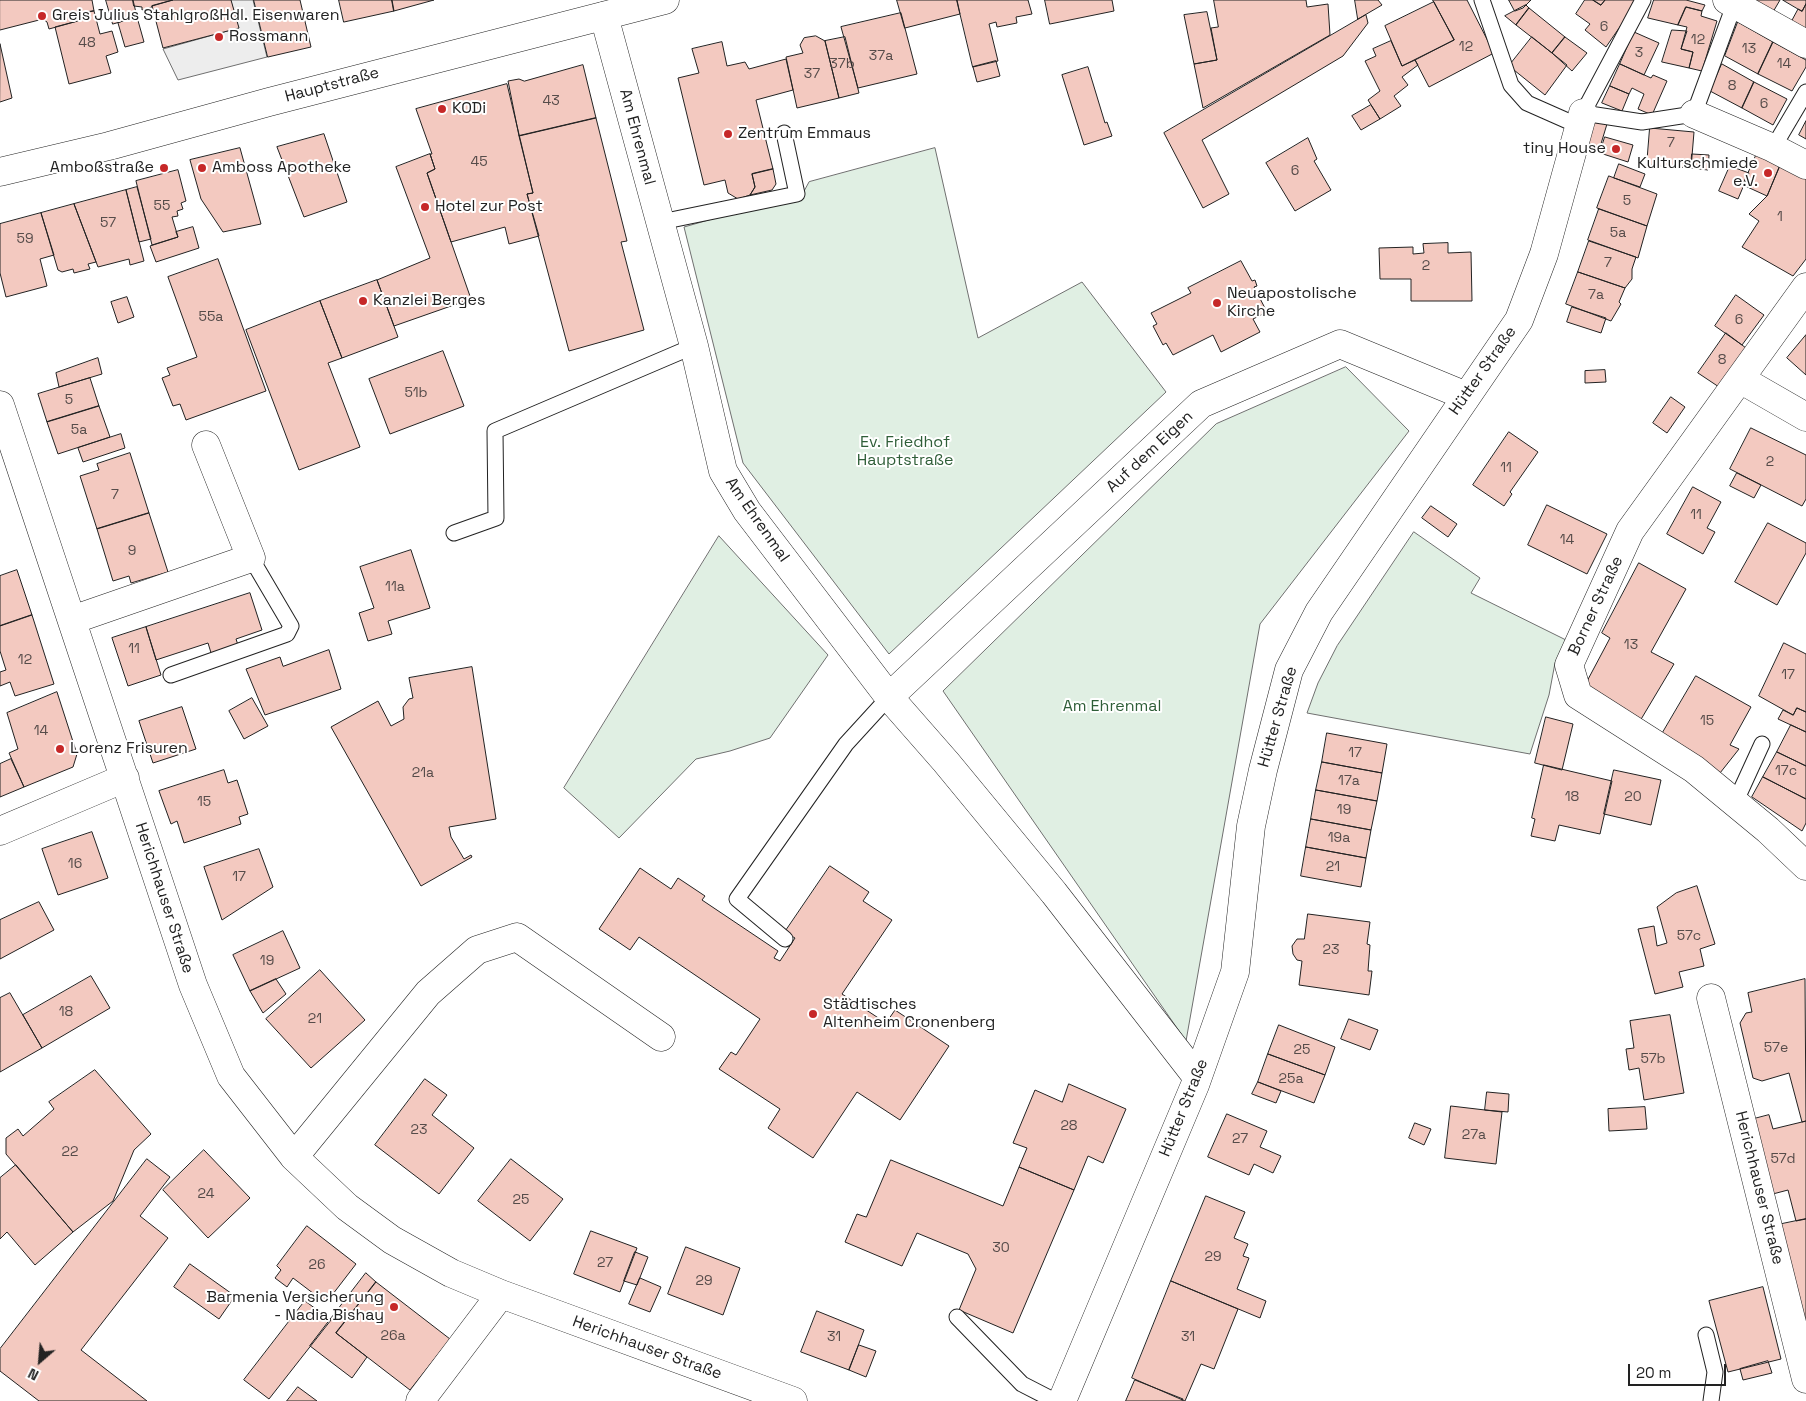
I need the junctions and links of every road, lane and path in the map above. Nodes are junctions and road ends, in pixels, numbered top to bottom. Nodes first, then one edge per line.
1 (665, 0) edge
2 (1482, 0) edge
3 (1643, 0) edge
4 (1733, 1) edge
5 (604, 16) junction
6 (1806, 44) edge
7 (1806, 92) edge
8 (1694, 114) junction
9 (1581, 120) junction
10 (784, 133) dead end
11 (1773, 148) junction
12 (1806, 165) edge
13 (0, 172) edge
14 (661, 222) junction
15 (1806, 287) edge
16 (694, 346) junction
17 (1740, 379) junction
18 (1466, 396) junction
19 (0, 405) edge
20 (1806, 417) edge
21 (206, 446) dead end
22 (454, 533) dead end
23 (251, 558) junction
24 (72, 620) junction
25 (171, 674) dead end
26 (889, 697) junction
27 (1762, 744) dead end
28 (125, 778) junction
29 (1735, 803) junction
30 (0, 831) edge
31 (1805, 862) edge
32 (785, 940) dead end
33 (1711, 998) dead end
34 (661, 1037) dead end
35 (1197, 1077) junction
36 (294, 1157) junction
37 (501, 1294) junction
38 (957, 1317) dead end
39 (1706, 1335) dead end
40 (1806, 1379) edge
41 (420, 1401) edge
42 (793, 1401) edge
43 (1056, 1401) edge
44 (1062, 1401) edge
45 (1711, 1401) edge

1 - 5 street, Hauptstraße
2 - 9 lane
3 - 9 lane, Hütter Straße
4 - 6 street
4 - 8 lane
5 - 13 street, Hauptstraße
5 - 14 street, Am Ehrenmal
7 - 11 lane
8 - 9 lane
8 - 11 street
9 - 18 street, Hütter Straße
10 - 14 lane
11 - 12 street
14 - 16 street, Am Ehrenmal
15 - 17 street, Borner Straße
16 - 22 lane
16 - 26 street, Am Ehrenmal
17 - 20 street
17 - 29 street, Borner Straße
18 - 26 street, Auf dem Eigen
18 - 35 street, Hütter Straße
19 - 24 street, Herichhauser Straße
21 - 23 street
23 - 24 street
23 - 25 lane
24 - 28 street, Herichhauser Straße
26 - 32 lane
26 - 35 street, Am Ehrenmal
27 - 29 lane
28 - 30 street
28 - 36 street, Herichhauser Straße
29 - 31 street, Borner Straße
33 - 40 street, Herichhauser Straße
34 - 36 street
35 - 44 street, Hütter Straße
36 - 37 street, Herichhauser Straße
37 - 41 street
37 - 42 street, Herichhauser Straße
38 - 43 lane
39 - 45 lane

